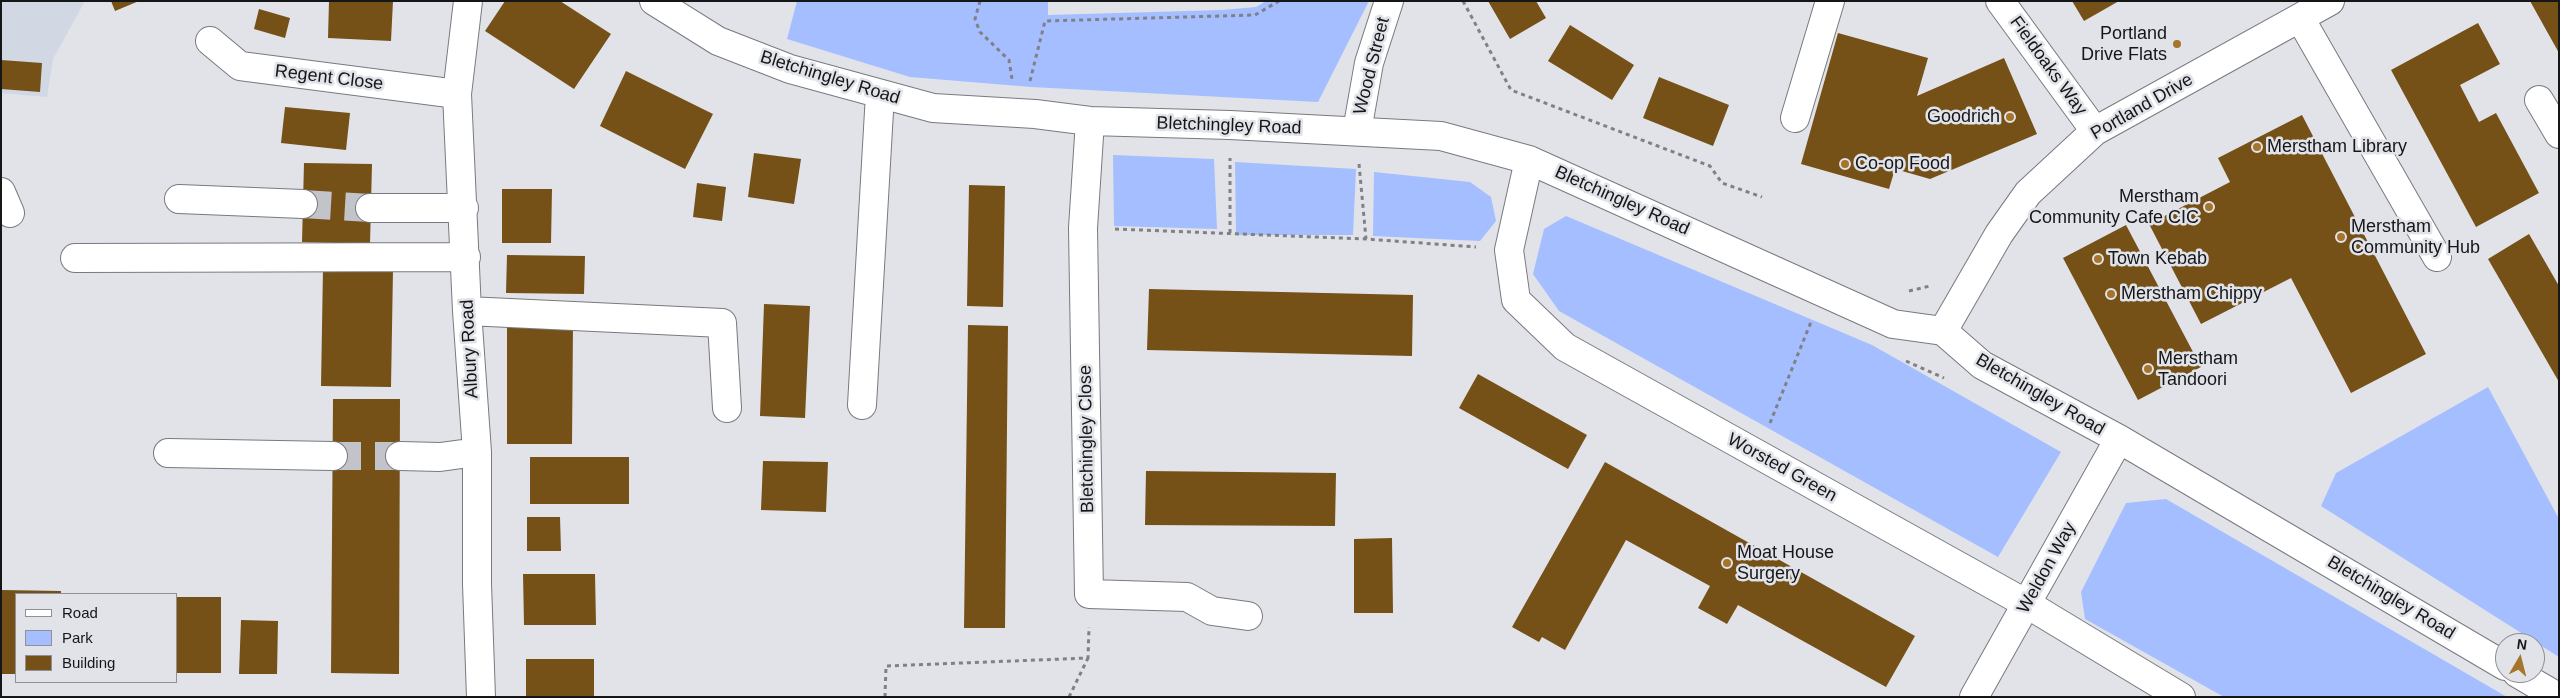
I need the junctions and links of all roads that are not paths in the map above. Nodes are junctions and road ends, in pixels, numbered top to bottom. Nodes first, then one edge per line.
1 (468, 1) edge
2 (654, 1) edge
3 (1389, 1) edge
4 (1830, 1) edge
5 (2000, 1) edge
6 (2330, 1) edge
7 (2300, 18) junction
8 (210, 41) dead end
9 (457, 94) junction
10 (880, 94) junction
11 (2539, 100) dead end
12 (1794, 118) dead end
13 (1090, 121) junction
14 (1357, 131) junction
15 (2096, 131) junction
16 (2559, 134) edge
17 (1529, 160) junction
18 (179, 198) dead end
19 (303, 204) tunnel mouth
20 (370, 208) tunnel mouth
21 (464, 208) junction
22 (466, 257) junction
23 (2437, 257) dead end
24 (75, 258) dead end
25 (467, 311) junction
26 (1943, 331) junction
27 (862, 405) dead end
28 (727, 408) dead end
29 (2119, 440) junction
30 (477, 452) junction
31 (168, 453) dead end
32 (333, 456) tunnel mouth
33 (400, 456) tunnel mouth
34 (2027, 604) junction
35 (1248, 616) dead end
36 (2495, 660) edge
37 (2534, 683) edge
38 (481, 697) edge
39 (1974, 697) edge
40 (2181, 697) edge
41 (2558, 697) edge

1 - 9 street, Albury Road
2 - 10 street, Bletchingley Road
3 - 14 street, Wood Street
4 - 12 street
5 - 15 street, Fieldoaks Way
6 - 7 street, Portland Drive
7 - 15 street, Portland Drive
7 - 23 street
8 - 9 street, Regent Close
9 - 21 street, Albury Road
10 - 13 street, Bletchingley Road
10 - 27 street
11 - 16 street
13 - 14 street, Bletchingley Road
13 - 35 street, Bletchingley Close
14 - 17 street, Bletchingley Road
15 - 26 street, Portland Drive
17 - 26 street, Bletchingley Road
17 - 34 street, Worsted Green
18 - 19 street
20 - 21 street
21 - 22 street, Albury Road
22 - 24 street
22 - 25 street, Albury Road
25 - 28 street
25 - 30 street, Albury Road
26 - 29 street, Bletchingley Road
29 - 34 street, Weldon Way
29 - 36 street, Bletchingley Road
30 - 33 street
30 - 38 street, Albury Road
31 - 32 street
34 - 39 street, Weldon Way
34 - 40 street, Worsted Green
37 - 41 street

